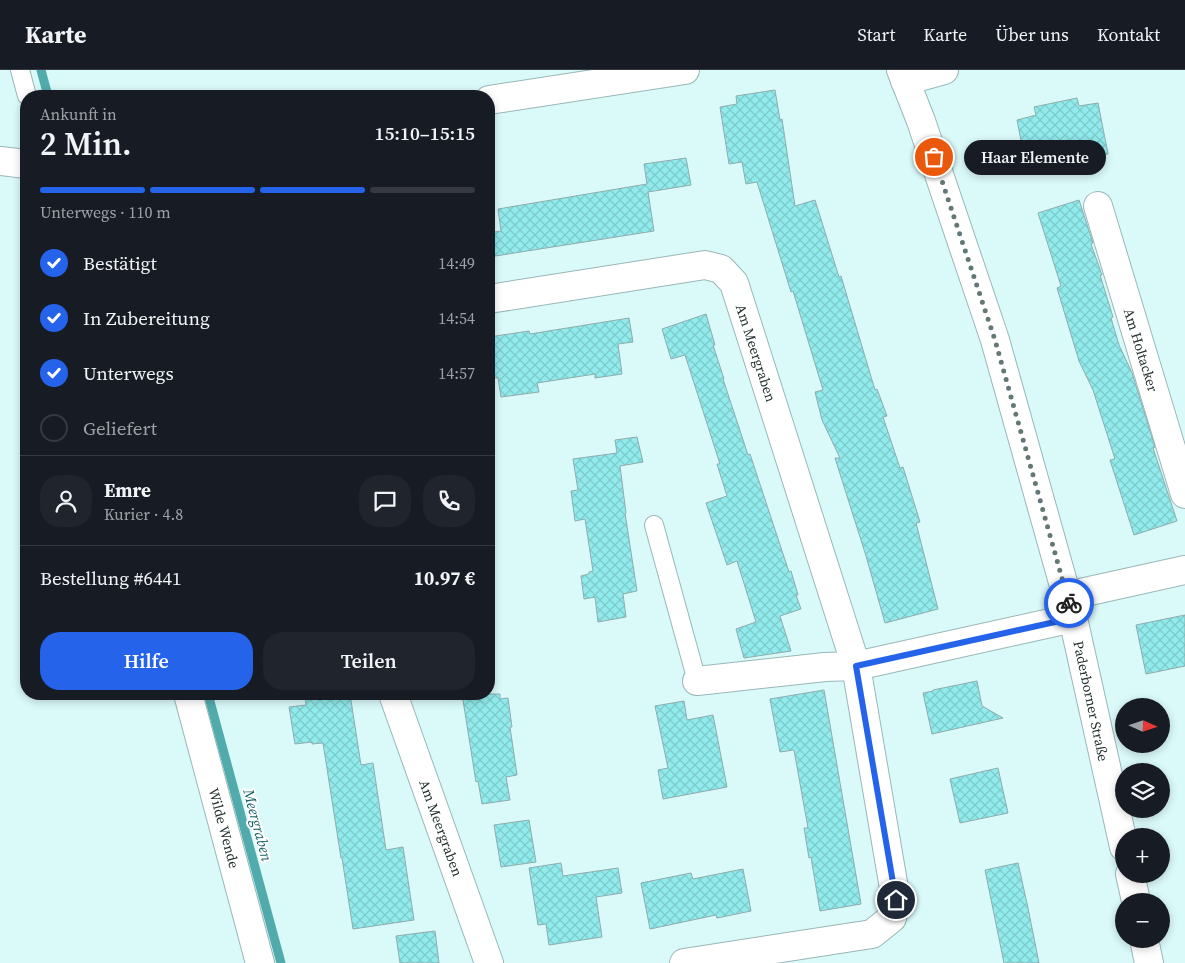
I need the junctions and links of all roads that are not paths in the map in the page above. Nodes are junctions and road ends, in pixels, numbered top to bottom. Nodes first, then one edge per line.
1 (20, 70) edge
2 (685, 70) edge
3 (944, 70) edge
4 (903, 75) edge
5 (25, 90) edge
6 (495, 99) edge
7 (0, 161) edge
8 (20, 163) edge
9 (1098, 206) dead end
10 (495, 299) edge
11 (1185, 494) edge
12 (654, 525) dead end
13 (1185, 570) edge
14 (1070, 607) junction
15 (856, 666) junction
16 (697, 681) joint
17 (190, 700) edge
18 (394, 700) edge
19 (1120, 828) edge
20 (1146, 948) edge
21 (260, 963) edge
22 (489, 963) edge
23 (684, 963) edge
24 (1150, 963) edge

1 - 5 lane
2 - 6 street
3 - 4 street
4 - 14 street, Paderborner Straße
7 - 8 street
9 - 11 street, Am Holtacker
10 - 15 street, Am Meergraben
12 - 16 lane
13 - 14 street
14 - 15 street
14 - 19 street, Paderborner Straße
15 - 16 street
15 - 23 street, Am Meergraben
17 - 21 street, Wilde Wende
18 - 22 street, Am Meergraben
20 - 24 street

